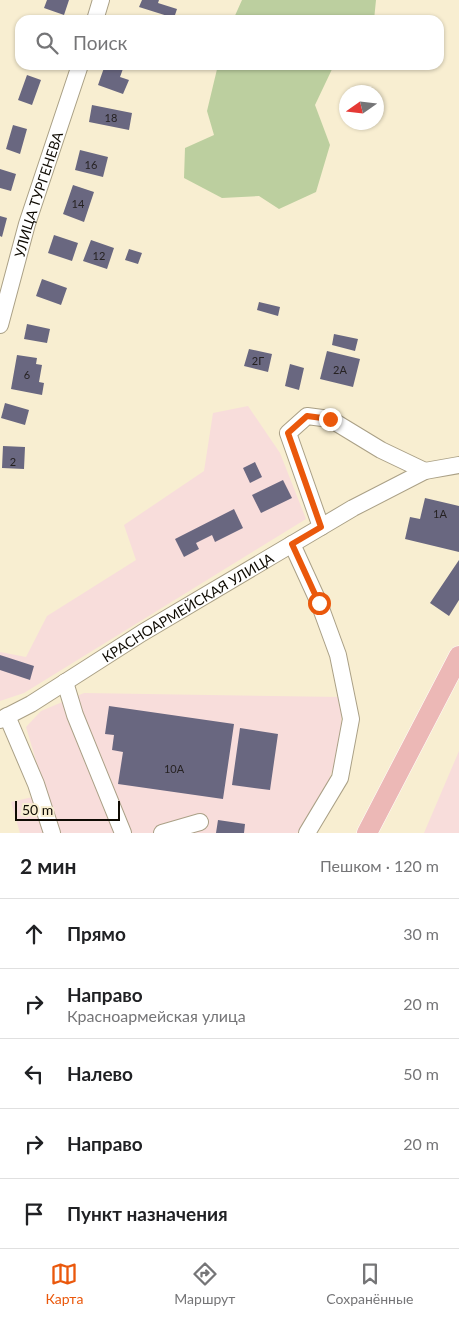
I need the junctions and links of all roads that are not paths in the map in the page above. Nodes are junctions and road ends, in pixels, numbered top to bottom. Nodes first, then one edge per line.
1 (101, 0) edge
2 (96, 15) edge
3 (78, 70) edge
4 (0, 325) edge
5 (459, 465) edge
6 (425, 471) junction
7 (321, 527) junction
8 (292, 544) junction
9 (459, 656) edge
10 (64, 682) junction
11 (4, 718) edge
12 (200, 822) dead end
13 (52, 833) edge
14 (123, 833) edge
15 (162, 833) edge
16 (307, 833) edge
17 (366, 833) edge

1 - 2 street
3 - 4 street, УЛИЦА ТУРГЕНЕВА
5 - 6 street, КРАСНОАРМЕЙСКАЯ УЛИЦА
6 - 7 street, КРАСНОАРМЕЙСКАЯ УЛИЦА
6 - 7 street
7 - 8 street, КРАСНОАРМЕЙСКАЯ УЛИЦА
8 - 10 street, КРАСНОАРМЕЙСКАЯ УЛИЦА
8 - 16 street
9 - 17 main road
10 - 11 street, КРАСНОАРМЕЙСКАЯ УЛИЦА
10 - 14 street
11 - 13 street
12 - 15 street

